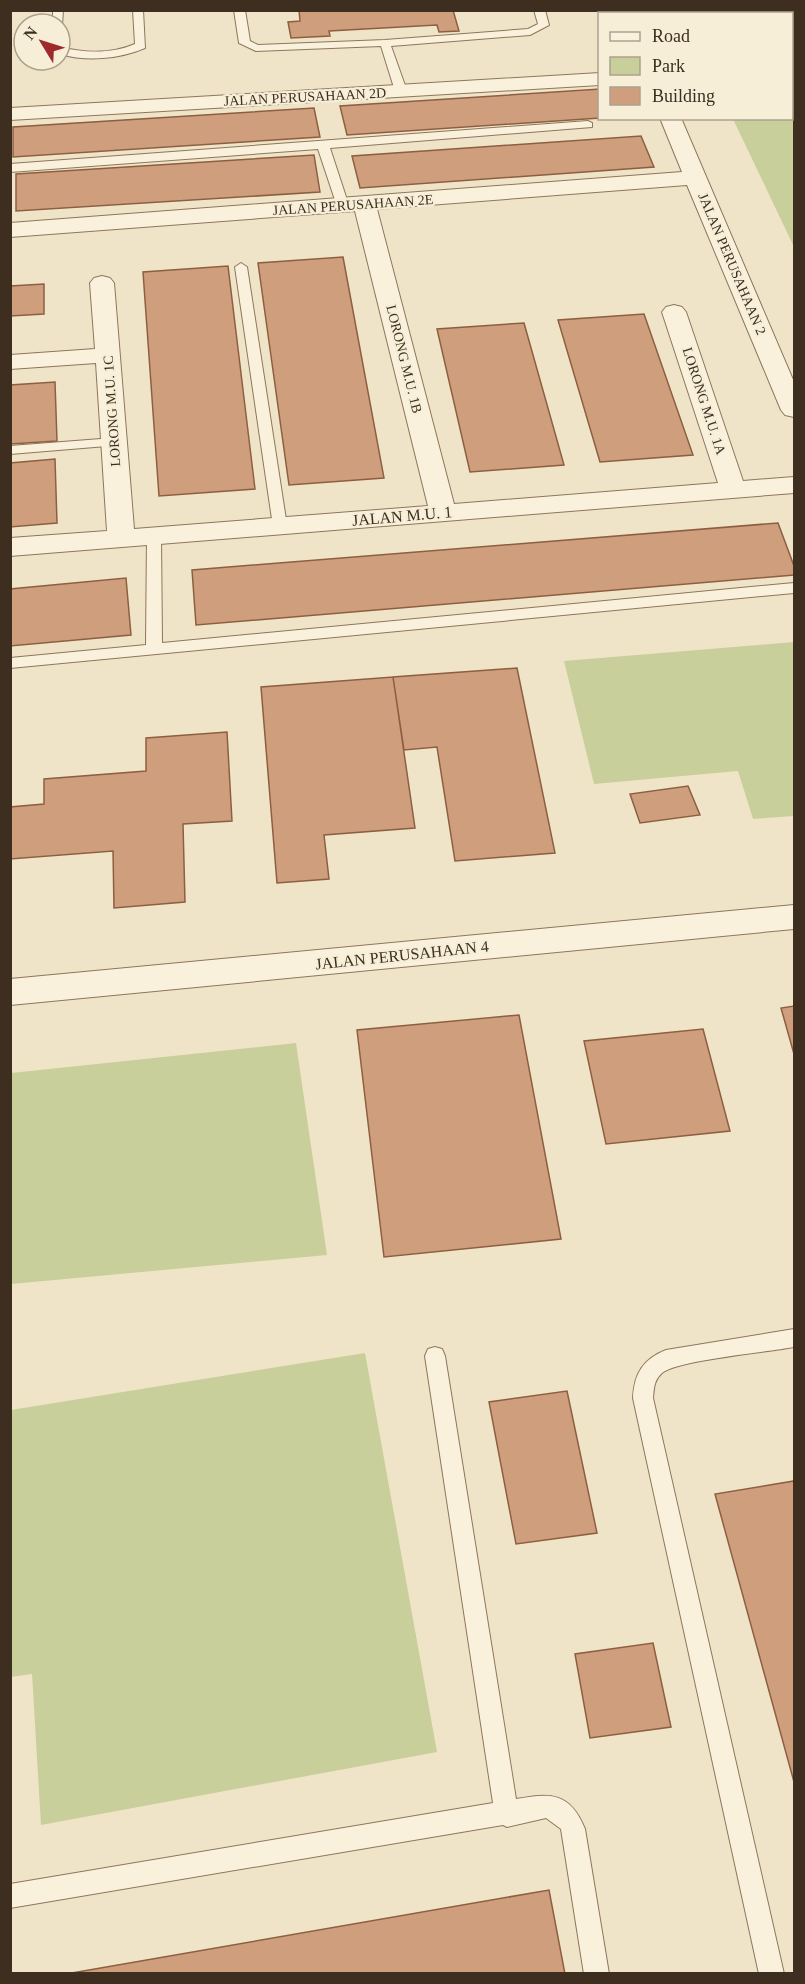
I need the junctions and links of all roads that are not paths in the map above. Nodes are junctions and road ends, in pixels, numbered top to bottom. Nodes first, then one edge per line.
1 (138, 10) edge
2 (239, 10) edge
3 (538, 10) edge
4 (385, 43) junction
5 (72, 54) edge
6 (598, 79) edge
7 (400, 91) junction
8 (10, 114) edge
9 (671, 120) edge
10 (588, 125) dead end
11 (323, 146) junction
12 (10, 168) edge
13 (696, 178) junction
14 (354, 205) junction
15 (10, 230) edge
16 (241, 267) dead end
17 (102, 284) dead end
18 (674, 312) dead end
19 (108, 355) junction
20 (10, 362) edge
21 (795, 410) edge
22 (114, 442) junction
23 (10, 450) edge
24 (795, 485) edge
25 (733, 490) junction
26 (443, 513) junction
27 (280, 526) junction
28 (154, 536) junction
29 (121, 538) junction
30 (10, 547) edge
31 (795, 588) edge
32 (154, 649) junction
33 (10, 663) edge
34 (795, 917) edge
35 (10, 992) edge
36 (795, 1338) edge
37 (435, 1356) dead end
38 (507, 1815) junction
39 (10, 1896) edge
40 (597, 1974) edge
41 (772, 1974) edge

1 - 5 lane
2 - 4 lane
3 - 4 lane
4 - 7 lane
6 - 7 street, JALAN PERUSAHAAN 2D
7 - 8 street, JALAN PERUSAHAAN 2D
9 - 13 street, JALAN PERUSAHAAN 2
10 - 11 lane
11 - 12 lane
11 - 14 lane
13 - 14 street, JALAN PERUSAHAAN 2E
13 - 21 street, JALAN PERUSAHAAN 2
14 - 15 street, JALAN PERUSAHAAN 2E
14 - 26 street, LORONG M.U. 1B
16 - 27 lane
17 - 19 street, LORONG M.U. 1C
18 - 25 street, LORONG M.U. 1A
19 - 20 street
19 - 22 street, LORONG M.U. 1C
22 - 23 lane
22 - 29 street, LORONG M.U. 1C
24 - 25 street, JALAN M.U. 1
25 - 26 street, JALAN M.U. 1
26 - 27 street, JALAN M.U. 1
27 - 28 street, JALAN M.U. 1
28 - 29 street, JALAN M.U. 1
28 - 32 lane
29 - 30 street, JALAN M.U. 1
31 - 32 lane
32 - 33 lane
34 - 35 street, JALAN PERUSAHAAN 4
36 - 41 lane
37 - 38 lane
38 - 39 lane
38 - 40 lane

